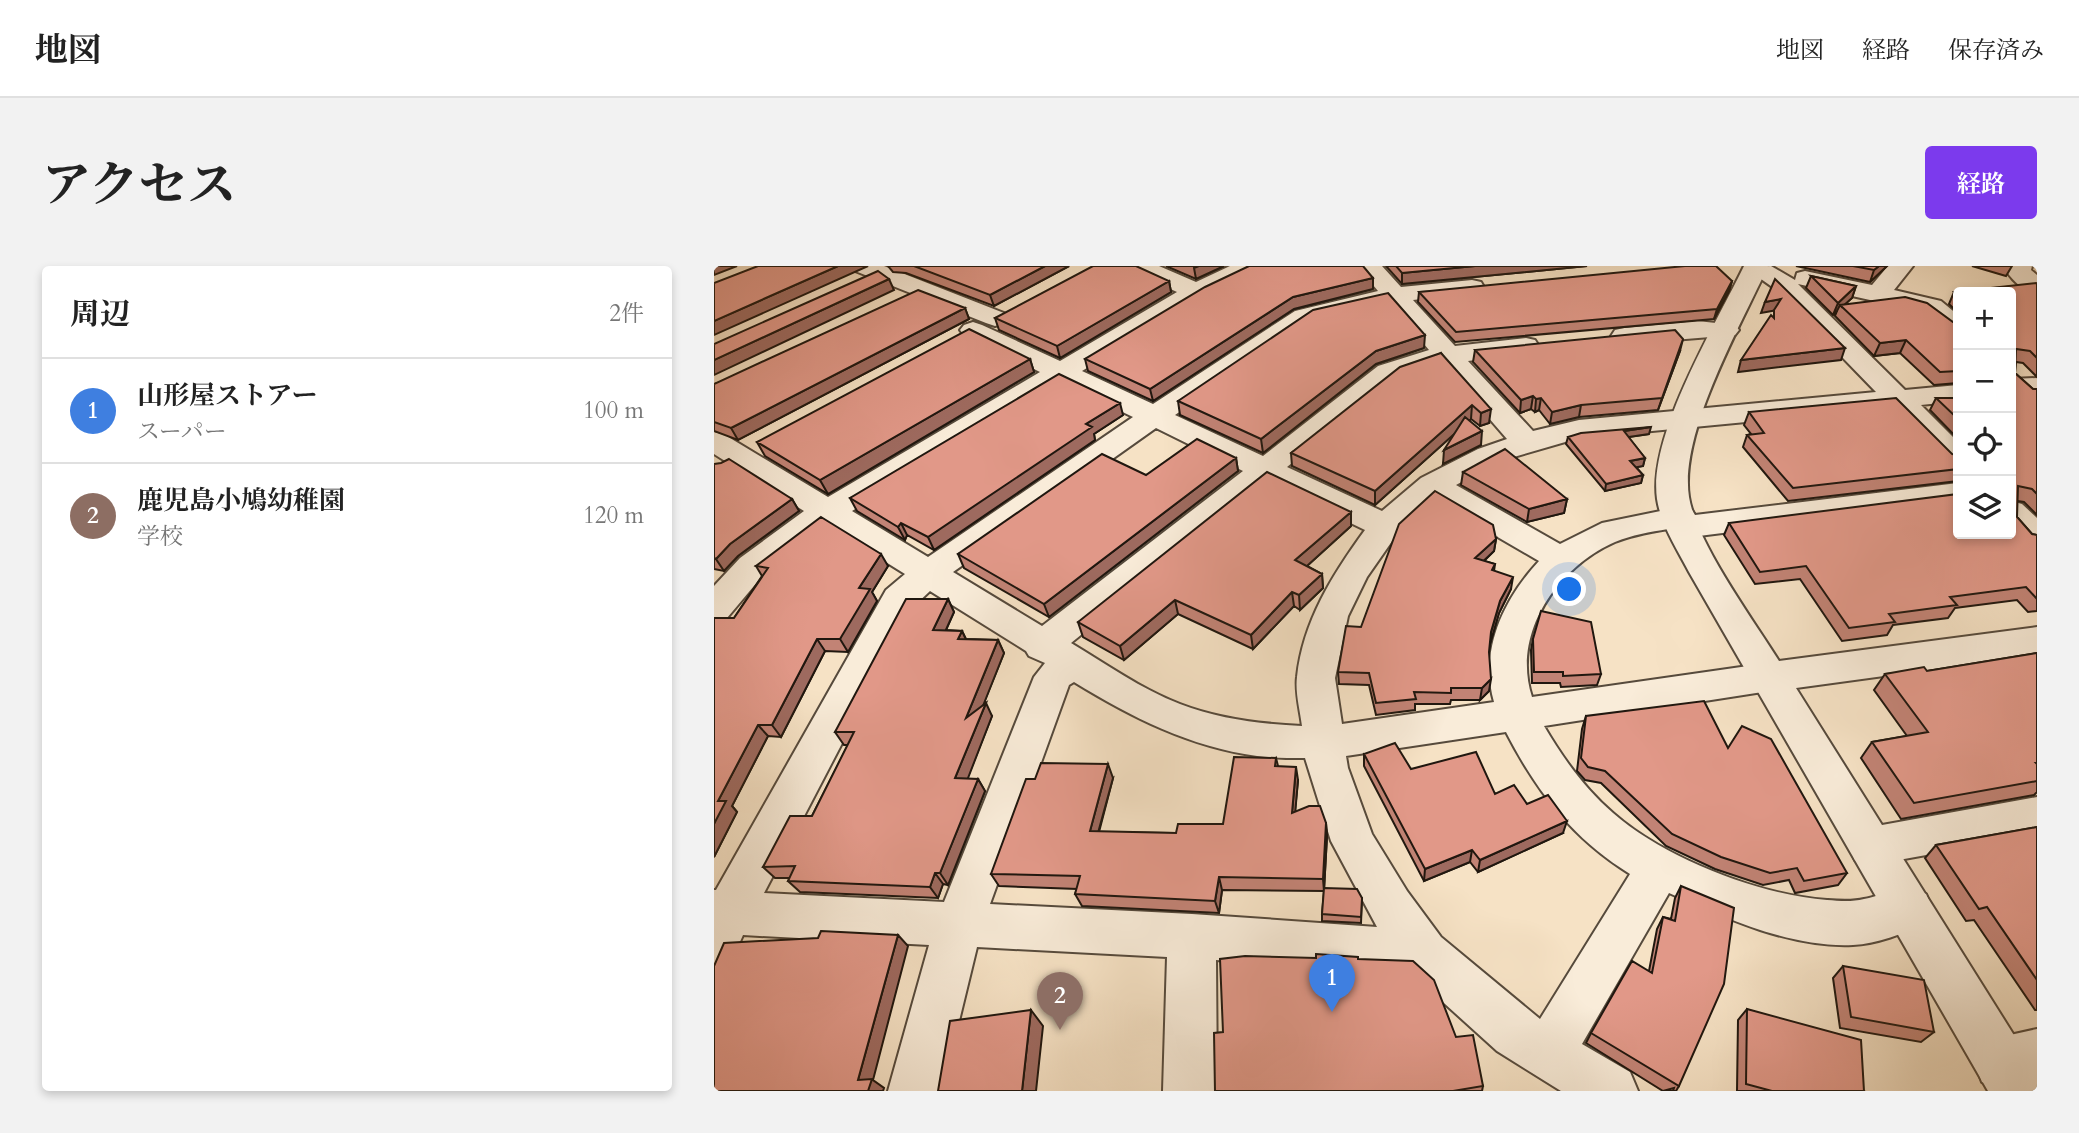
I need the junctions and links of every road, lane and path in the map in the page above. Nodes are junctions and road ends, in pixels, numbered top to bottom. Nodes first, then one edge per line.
1 (1139, 266) edge
2 (1249, 266) edge
3 (1368, 266) edge
4 (1754, 266) edge
5 (1901, 266) edge
6 (2020, 266) edge
7 (865, 274) edge
8 (1491, 285) edge
9 (2037, 288) edge
10 (921, 289) junction
11 (1196, 292) junction
12 (1878, 294) junction
13 (1394, 295) junction
14 (897, 301) edge
15 (1020, 305) edge
16 (1953, 323) edge
17 (973, 330) junction
18 (1726, 330) junction
19 (1600, 339) edge
20 (1558, 343) edge
21 (1447, 354) junction
22 (1061, 372) junction
23 (1953, 394) edge
24 (1898, 400) junction
25 (1153, 416) junction
26 (1686, 420) junction
27 (1526, 442) junction
28 (732, 453) edge
29 (1953, 454) edge
30 (1264, 468) junction
31 (1432, 485) junction
32 (1953, 494) edge
33 (827, 512) junction
34 (2016, 516) edge
35 (1681, 522) junction
36 (1385, 526) junction
37 (2037, 537) edge
38 (1561, 559) junction
39 (927, 574) junction
40 (714, 609) edge
41 (2037, 641) edge
42 (1057, 655) junction
43 (1769, 677) junction
44 (1518, 715) junction
45 (1324, 743) junction
46 (2037, 816) edge
47 (1871, 846) junction
48 (1659, 868) junction
49 (1909, 909) junction
50 (719, 924) edge
51 (959, 924) junction
52 (1192, 936) junction
53 (1424, 953) junction
54 (1548, 1053) junction
55 (2019, 1070) edge
56 (915, 1091) edge
57 (1190, 1091) edge
58 (1611, 1091) edge

1 - 11 street
2 - 11 street
3 - 13 street
4 - 12 street
4 - 18 street
4 - 24 street
5 - 12 street
6 - 9 street
7 - 10 street
8 - 13 street
10 - 14 street
10 - 17 street
11 - 22 street
12 - 16 street
13 - 21 street
13 - 25 street
15 - 17 street
17 - 22 street
18 - 19 street
18 - 26 street
20 - 21 street
21 - 27 street
21 - 30 street
22 - 25 street
22 - 33 street
23 - 24 street
24 - 26 street
24 - 29 street
25 - 30 street
25 - 39 street
26 - 27 street
26 - 35 street
27 - 31 street
28 - 33 street
30 - 36 street
30 - 42 street
31 - 36 street
31 - 38 street
32 - 35 street
33 - 39 street
33 - 40 street
34 - 37 street
35 - 38 street
35 - 43 street
36 - 45 street
38 - 44 street
39 - 42 street
39 - 50 street
41 - 43 street
42 - 45 street
42 - 51 street
43 - 44 street
43 - 47 street
44 - 45 street
44 - 48 street
45 - 53 street
46 - 47 street
47 - 49 street
48 - 49 street
48 - 54 street
49 - 55 street
50 - 51 street
51 - 52 street
51 - 56 street
52 - 53 street
52 - 57 street
53 - 54 street
54 - 58 street

